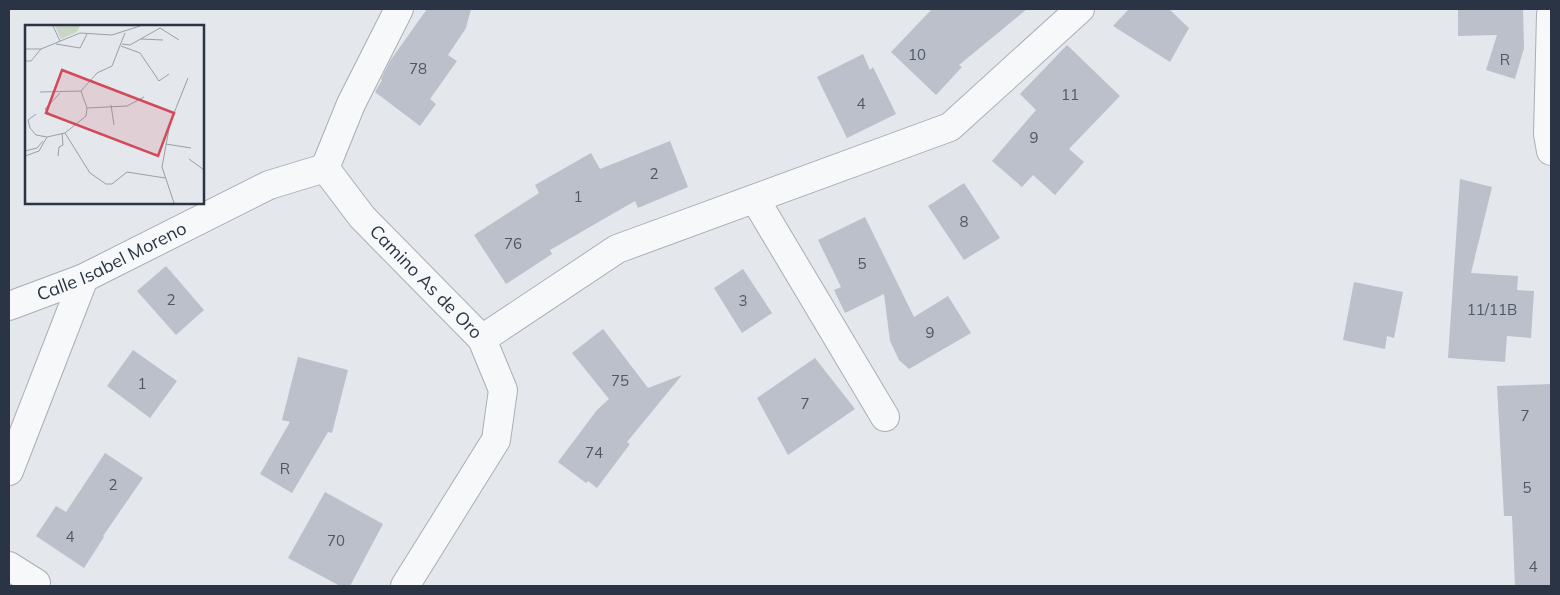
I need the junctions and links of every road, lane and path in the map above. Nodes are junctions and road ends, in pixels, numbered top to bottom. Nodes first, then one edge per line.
1 (399, 9) edge
2 (1080, 9) edge
3 (1551, 15) edge
4 (1551, 151) edge
5 (325, 168) junction
6 (755, 199) junction
7 (84, 278) junction
8 (9, 306) edge
9 (482, 339) junction
10 (885, 416) dead end
11 (9, 472) edge
12 (9, 566) edge
13 (36, 583) dead end
14 (405, 586) edge

1 - 5 street
2 - 6 street
3 - 4 street
5 - 7 street, Calle Isabel Moreno
5 - 9 street, Camino As de Oro
6 - 9 street
6 - 10 street
7 - 8 street, Calle Isabel Moreno
7 - 11 street
9 - 14 street, Camino As de Oro
12 - 13 street

